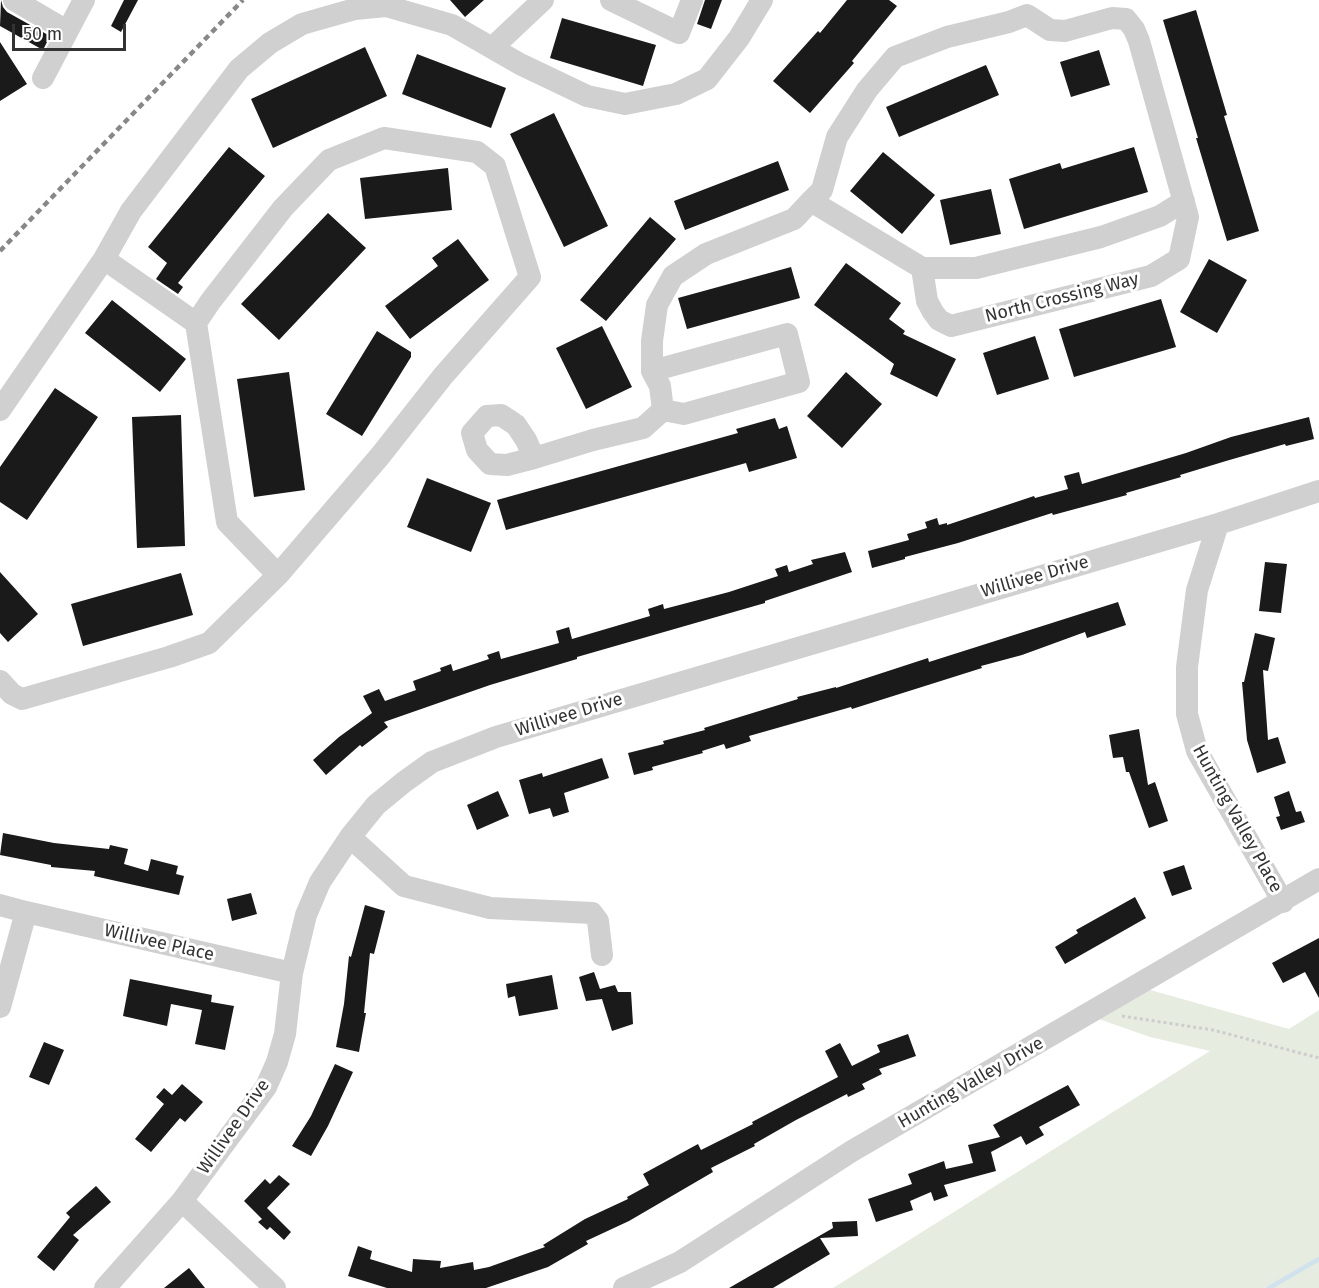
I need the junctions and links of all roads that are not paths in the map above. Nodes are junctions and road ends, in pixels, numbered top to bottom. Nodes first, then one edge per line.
1 (14, 0) edge
2 (84, 0) edge
3 (543, 0) edge
4 (611, 0) edge
5 (692, 0) edge
6 (762, 0) edge
7 (1027, 7) edge
8 (67, 31) junction
9 (492, 48) junction
10 (43, 78) dead end
11 (811, 201) junction
12 (1184, 201) junction
13 (104, 259) junction
14 (922, 268) junction
15 (196, 323) junction
16 (652, 371) junction
17 (0, 410) edge
18 (663, 410) junction
19 (534, 458) dead end
20 (1319, 491) edge
21 (1218, 524) junction
22 (278, 575) junction
23 (0, 681) edge
24 (350, 837) junction
25 (1319, 879) edge
26 (1283, 902) junction
27 (0, 904) edge
28 (26, 912) junction
29 (602, 955) dead end
30 (292, 973) junction
31 (0, 1007) edge
32 (182, 1201) junction
33 (105, 1288) edge
34 (275, 1288) edge
35 (624, 1288) edge

1 - 8 street
2 - 8 street
3 - 9 street
4 - 5 street
6 - 9 street
7 - 11 street, North Crossing Way
7 - 12 street, North Crossing Way
8 - 10 street
9 - 13 street
11 - 14 street
11 - 16 street, North Crossing Way
12 - 14 street
12 - 14 street, North Crossing Way
13 - 15 street
13 - 17 street
15 - 22 street
15 - 22 street
16 - 18 street, North Crossing Way
16 - 18 street
18 - 19 street
20 - 21 street, Willivee Drive
21 - 24 street, Willivee Drive
21 - 26 street, Hunting Valley Place
22 - 23 street
24 - 29 street
24 - 30 street, Willivee Drive
25 - 26 street, Hunting Valley Drive
26 - 35 street, Hunting Valley Drive
27 - 28 street, Willivee Place
28 - 30 street, Willivee Place
28 - 31 street
30 - 32 street, Willivee Drive
32 - 33 street, Willivee Drive
32 - 34 street

